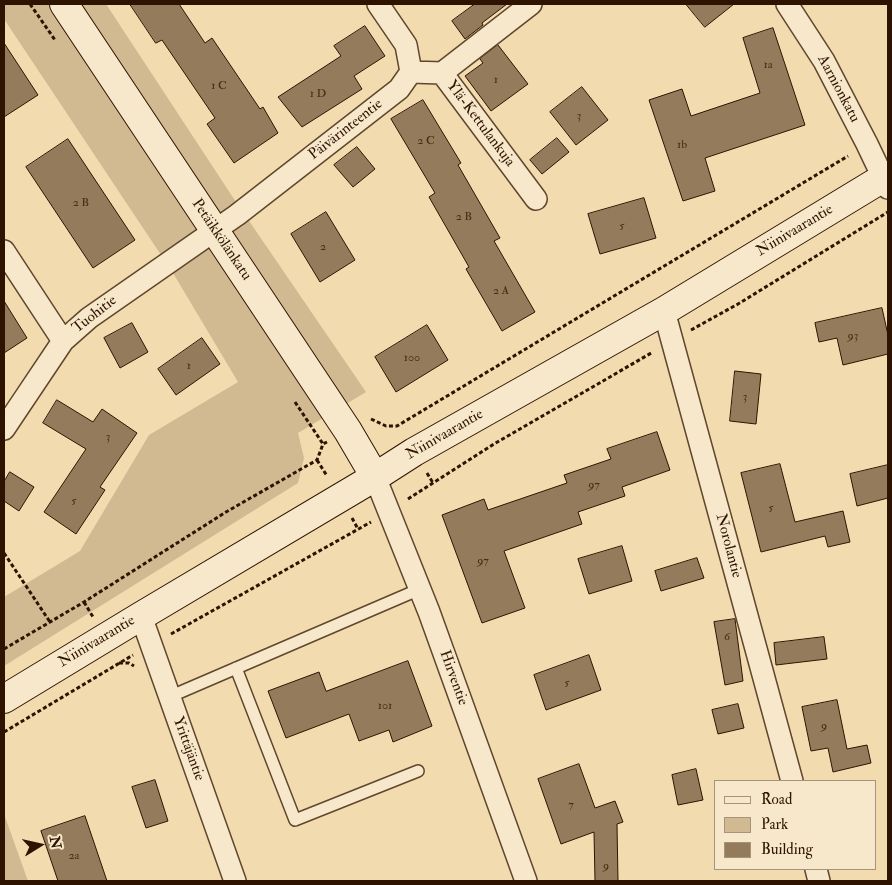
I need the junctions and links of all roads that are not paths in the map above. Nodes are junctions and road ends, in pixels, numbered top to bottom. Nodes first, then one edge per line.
1 (64, 4) edge
2 (378, 4) edge
3 (531, 4) edge
4 (788, 4) edge
5 (411, 72) junction
6 (442, 74) junction
7 (887, 180) edge
8 (536, 199) dead end
9 (215, 230) junction
10 (4, 251) edge
11 (664, 311) junction
12 (63, 341) junction
13 (4, 429) edge
14 (375, 477) junction
15 (420, 589) junction
16 (141, 616) junction
17 (236, 668) junction
18 (169, 697) junction
19 (4, 699) edge
20 (418, 771) dead end
21 (792, 780) edge
22 (235, 881) edge
23 (526, 881) edge

1 - 9 main road, Petäikkölänkatu
2 - 5 street
3 - 6 street
4 - 7 street, Aarnionkatu
5 - 6 street, Ylä-Kettulankuja
5 - 9 street, Päivärinteentie
6 - 8 street, Ylä-Kettulankuja
7 - 11 main road, Niinivaarantie
9 - 12 street, Tuohitie
9 - 14 main road, Petäikkölänkatu
10 - 12 street
11 - 14 main road, Niinivaarantie
11 - 21 street, Norolantie
12 - 13 street, Tuohitie
14 - 15 street, Hirventie
14 - 16 main road, Niinivaarantie
15 - 17 lane
15 - 23 street, Hirventie
16 - 18 street, Yrittäjäntie
16 - 19 main road, Niinivaarantie
17 - 18 lane
17 - 20 lane
18 - 22 street, Yrittäjäntie

